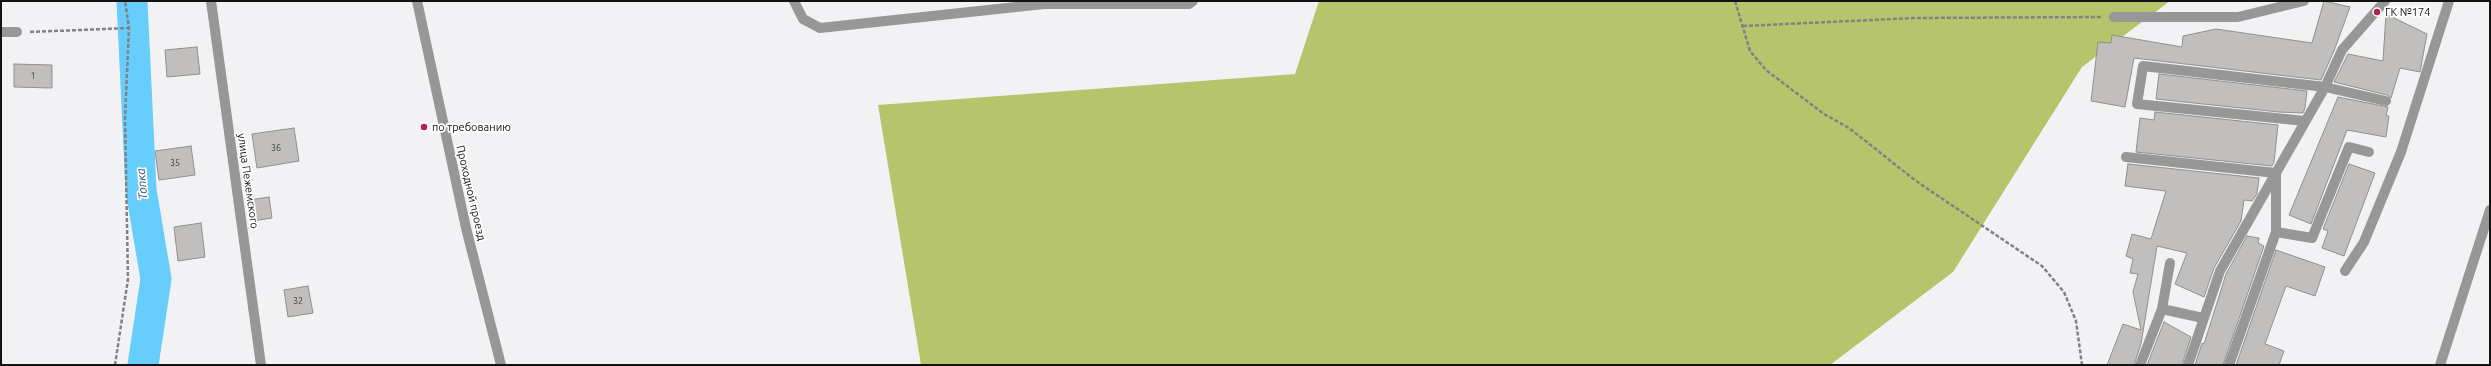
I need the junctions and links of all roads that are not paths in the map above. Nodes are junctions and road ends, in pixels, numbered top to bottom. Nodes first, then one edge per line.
1 (211, 1) edge
2 (417, 1) edge
3 (794, 1) edge
4 (1193, 1) edge
5 (2304, 1) edge
6 (2385, 1) edge
7 (2449, 1) edge
8 (2114, 17) road end
9 (1, 32) edge
10 (17, 32) road end
11 (2325, 87) junction
12 (2386, 101) dead end
13 (2306, 121) junction
14 (2369, 152) dead end
15 (2126, 157) dead end
16 (2276, 173) junction
17 (2490, 210) edge
18 (2276, 232) junction
19 (2170, 263) dead end
20 (2345, 271) dead end
21 (2162, 309) junction
22 (2203, 318) junction
23 (261, 365) edge
24 (501, 365) edge
25 (2140, 365) edge
26 (2188, 365) edge
27 (2229, 365) edge
28 (2440, 365) edge

1 - 23 street, улица Пежемского
2 - 24 street, Проходной проезд
3 - 4 street
5 - 8 street
6 - 11 street
7 - 20 street
9 - 10 street
11 - 12 street
11 - 13 street
11 - 13 street
13 - 16 street
14 - 18 street
15 - 16 street
16 - 18 street
16 - 22 street
17 - 28 street
18 - 27 street
19 - 21 street
21 - 22 street
21 - 25 street
22 - 26 street

